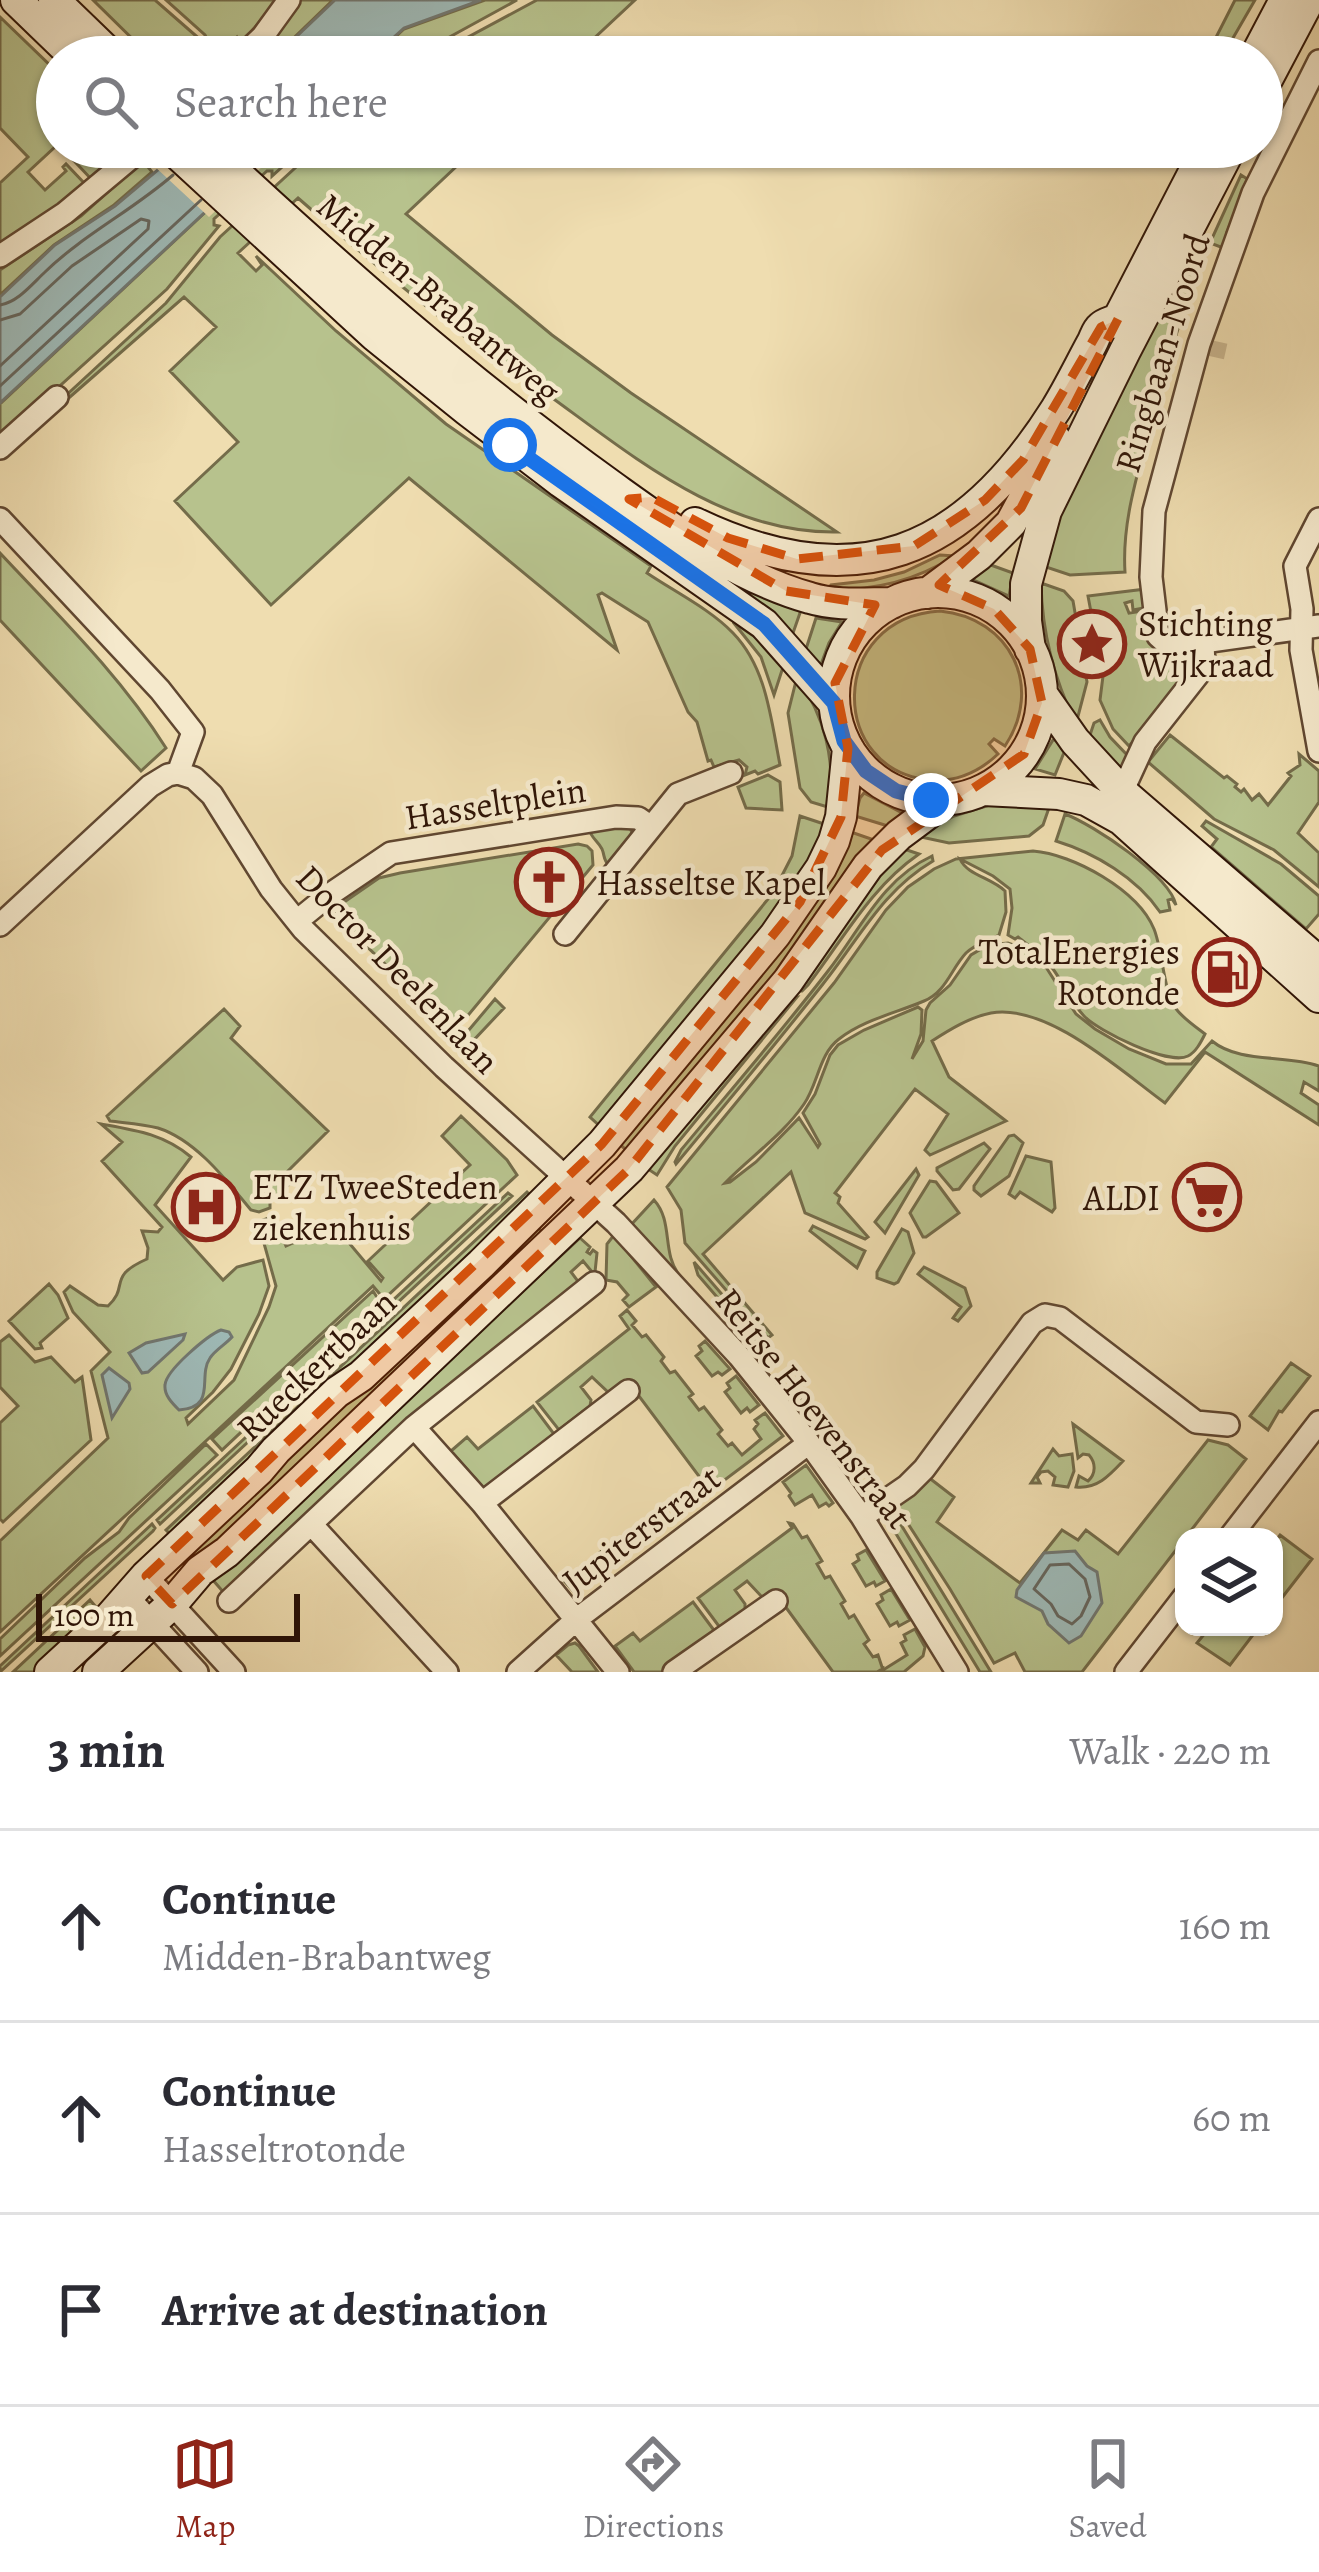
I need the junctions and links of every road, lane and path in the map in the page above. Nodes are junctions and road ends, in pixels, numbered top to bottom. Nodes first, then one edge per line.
1 (16, 0) edge
2 (54, 0) edge
3 (289, 0) edge
4 (1285, 0) edge
5 (1309, 0) edge
6 (53, 36) edge
7 (91, 36) edge
8 (262, 36) edge
9 (1266, 36) edge
10 (1283, 49) edge
11 (1319, 62) edge
12 (1283, 133) edge
13 (119, 168) edge
14 (197, 168) edge
15 (226, 168) edge
16 (1196, 168) edge
17 (1221, 168) edge
18 (1266, 168) edge
19 (281, 233) junction
20 (0, 256) edge
21 (1118, 319) junction
22 (57, 397) dead end
23 (0, 448) edge
24 (629, 499) junction
25 (0, 519) edge
26 (1319, 519) edge
27 (899, 550) joint
28 (928, 593) junction
29 (892, 604) junction
30 (1310, 627) edge
31 (1203, 643) junction
32 (1030, 649) junction
33 (1042, 694) junction
34 (834, 703) junction
35 (848, 748) junction
36 (1319, 751) edge
37 (178, 773) junction
38 (731, 773) dead end
39 (983, 790) junction
40 (1122, 792) junction
41 (946, 800) junction
42 (650, 827) junction
43 (297, 921) junction
44 (0, 925) edge
45 (565, 934) dead end
46 (1319, 962) edge
47 (1319, 997) edge
48 (568, 1181) junction
49 (593, 1204) junction
50 (595, 1283) dead end
51 (628, 1391) dead end
52 (1319, 1422) edge
53 (1228, 1425) dead end
54 (414, 1427) junction
55 (809, 1443) junction
56 (482, 1503) junction
57 (862, 1517) junction
58 (311, 1524) junction
59 (1237, 1528) edge
60 (137, 1586) junction
61 (229, 1601) dead end
62 (776, 1601) dead end
63 (1175, 1609) edge
64 (161, 1613) junction
65 (577, 1619) junction
66 (949, 1669) edge
67 (50, 1672) edge
68 (98, 1672) edge
69 (197, 1672) edge
70 (234, 1672) edge
71 (447, 1672) edge
72 (518, 1672) edge
73 (618, 1672) edge
74 (674, 1672) edge
75 (1126, 1672) edge

1 - 6 main road
2 - 7 main road
3 - 8 street
4 - 9 main road
5 - 10 main road
11 - 12 street, Ringbaan-Noord
13 - 20 street
14 - 19 main road, Midden-Brabantweg
15 - 19 main road, Midden-Brabantweg
16 - 21 main road, Ringbaan-Noord
17 - 32 main road, Ringbaan-Noord
18 - 31 street, Ringbaan-Noord
19 - 24 main road, Midden-Brabantweg
19 - 34 main road, Midden-Brabantweg
21 - 27 main road, Ringbaan-Noord
21 - 28 main road, Ringbaan-Noord
22 - 23 street
24 - 27 main road, Midden-Brabantweg
24 - 29 main road, Midden-Brabantweg
25 - 37 street
26 - 30 street
28 - 29 main road
28 - 32 main road
29 - 34 main road
30 - 31 street
30 - 36 street
31 - 40 street
32 - 33 main road
33 - 39 main road
33 - 40 main road
34 - 35 main road
35 - 41 main road
35 - 48 main road, Rueckertbaan
37 - 43 street, Doctor Deelenlaan
37 - 44 street
38 - 42 street
39 - 41 main road
39 - 47 main road
40 - 46 main road
41 - 49 main road, Rueckertbaan
42 - 43 street, Hasseltplein
42 - 45 street
43 - 48 street, Doctor Deelenlaan
48 - 49 street, Doctor Deelenlaan
48 - 60 main road, Rueckertbaan
49 - 55 street, Reitse Hoevenstraat
49 - 64 main road, Rueckertbaan
50 - 54 street
51 - 56 street
52 - 59 street
53 - 57 street
54 - 56 street
54 - 58 street
55 - 57 street, Reitse Hoevenstraat
55 - 65 street, Jupiterstraat
56 - 65 street
57 - 66 street, Reitse Hoevenstraat
58 - 61 street
58 - 71 street
60 - 64 street
60 - 67 main road, Rueckertbaan
62 - 74 street
63 - 75 street
64 - 68 main road, Rueckertbaan
64 - 69 street
64 - 70 street
65 - 72 street, Jupiterstraat
65 - 73 street

